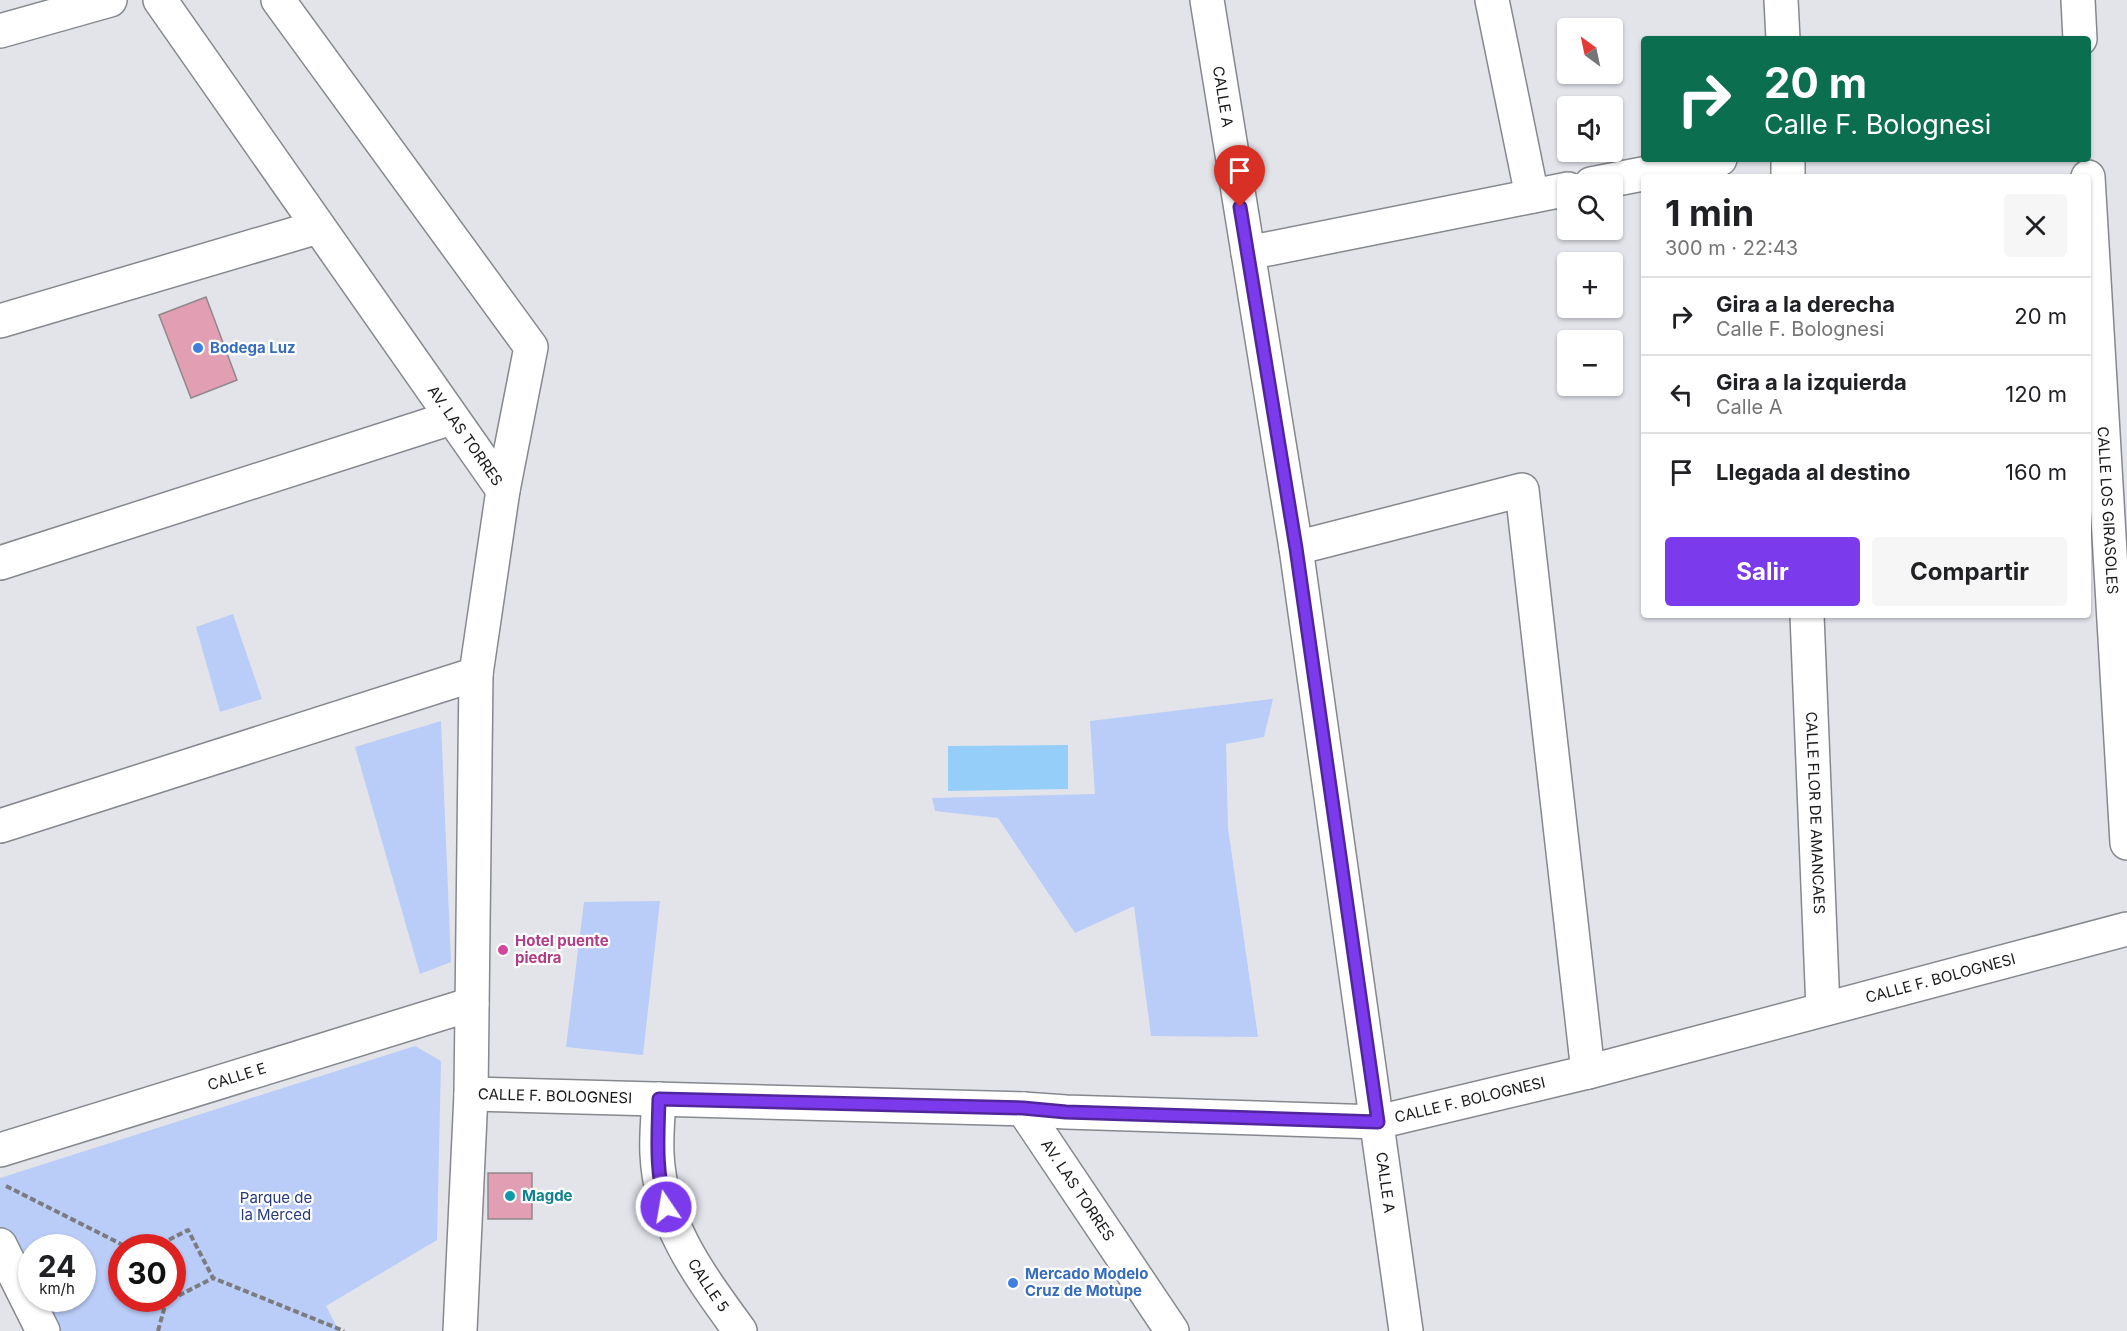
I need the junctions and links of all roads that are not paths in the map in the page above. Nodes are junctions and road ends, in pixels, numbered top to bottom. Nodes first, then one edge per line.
1 (110, 0) edge
2 (160, 0) edge
3 (278, 0) edge
4 (1208, 0) edge
5 (1492, 0) edge
6 (1781, 0) edge
7 (2078, 0) edge
8 (0, 31) edge
9 (1783, 36) edge
10 (2080, 36) edge
11 (1705, 162) edge
12 (1641, 174) edge
13 (1643, 174) edge
14 (1623, 178) edge
15 (1557, 191) edge
16 (1532, 196) junction
17 (318, 227) junction
18 (2091, 228) edge
19 (1248, 253) junction
20 (0, 321) edge
21 (451, 418) junction
22 (503, 490) junction
23 (1296, 548) junction
24 (0, 563) edge
25 (1807, 618) edge
26 (476, 674) junction
27 (0, 826) edge
28 (2127, 843) edge
29 (2127, 929) edge
30 (472, 1004) junction
31 (1823, 1009) junction
32 (1588, 1072) junction
33 (471, 1094) junction
34 (659, 1099) junction
35 (1023, 1108) junction
36 (1378, 1122) junction
37 (0, 1149) edge
38 (0, 1245) edge
39 (43, 1331) edge
40 (460, 1331) edge
41 (740, 1331) edge
42 (1172, 1331) edge
43 (1406, 1331) edge

1 - 8 street
2 - 17 street, AV. LAS TORRES
3 - 22 street, AV. LAS TORRES
4 - 19 street, CALLE A
5 - 16 street
6 - 9 street
7 - 10 street
11 - 13 street
12 - 14 street
15 - 16 street
16 - 19 street
17 - 20 street
17 - 21 street, AV. LAS TORRES
18 - 28 street, CALLE LOS GIRASOLES
19 - 23 street, CALLE A
21 - 22 street, AV. LAS TORRES
21 - 24 street
22 - 26 street
23 - 32 street
23 - 36 street, CALLE A
25 - 31 street, CALLE FLOR DE AMANCAES
26 - 27 street
26 - 30 street
29 - 31 street, CALLE F. BOLOGNESI
30 - 33 street
30 - 37 street, CALLE E
31 - 32 street, CALLE F. BOLOGNESI
32 - 36 street, CALLE F. BOLOGNESI
33 - 34 street, CALLE F. BOLOGNESI
33 - 40 street
34 - 35 street, CALLE F. BOLOGNESI
34 - 41 street, CALLE 5
35 - 36 street, CALLE F. BOLOGNESI
35 - 42 street, AV. LAS TORRES
36 - 43 street, CALLE A
38 - 39 street

